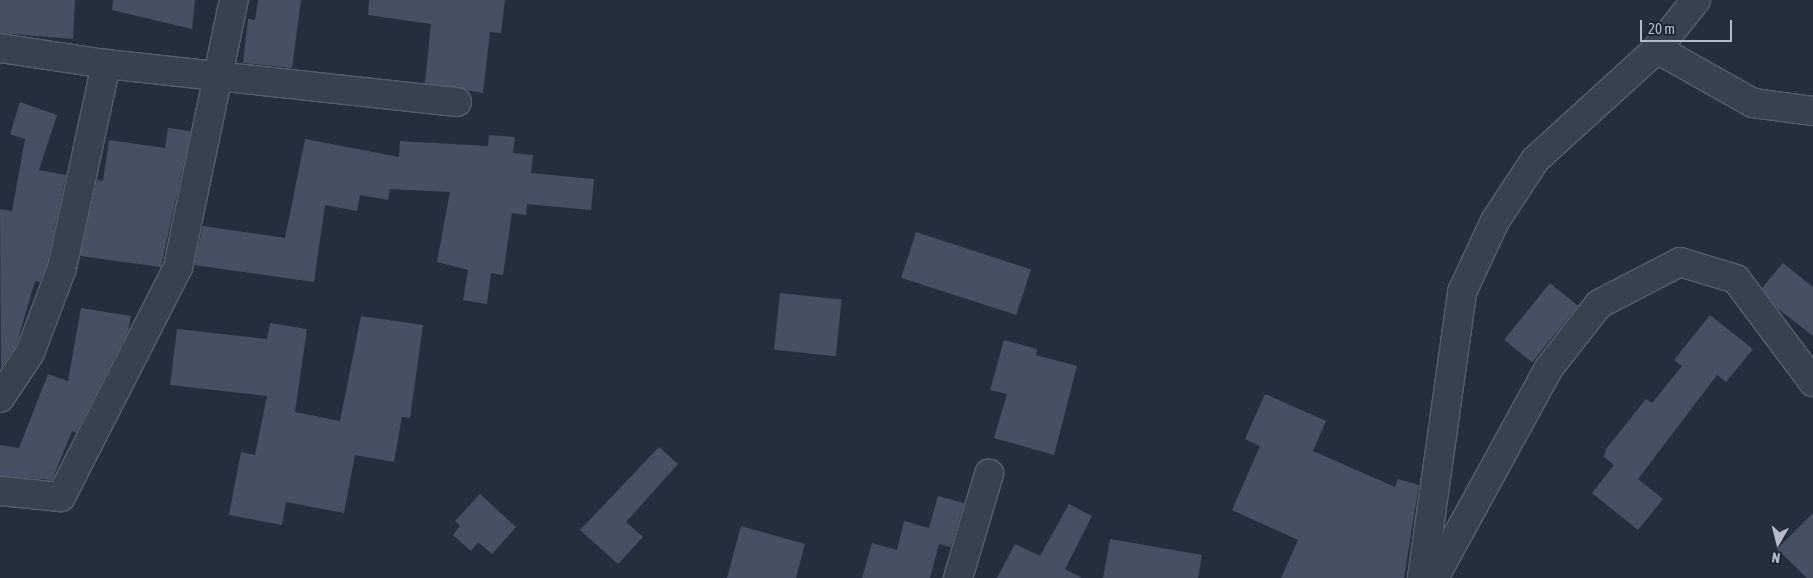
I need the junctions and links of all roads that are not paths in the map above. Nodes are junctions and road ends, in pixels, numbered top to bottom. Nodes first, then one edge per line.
1 (234, 0) edge
2 (1696, 0) edge
3 (0, 48) edge
4 (1657, 49) junction
5 (106, 64) junction
6 (218, 76) junction
7 (457, 102) dead end
8 (1813, 111) edge
9 (1813, 382) edge
10 (0, 398) edge
11 (989, 474) dead end
12 (0, 491) edge
13 (958, 578) edge
14 (1422, 578) edge
15 (1434, 578) edge

1 - 6 street
2 - 4 street
3 - 5 street
4 - 8 street
4 - 14 street
5 - 6 street
5 - 10 street
6 - 7 street
6 - 12 street
9 - 15 street
11 - 13 street

